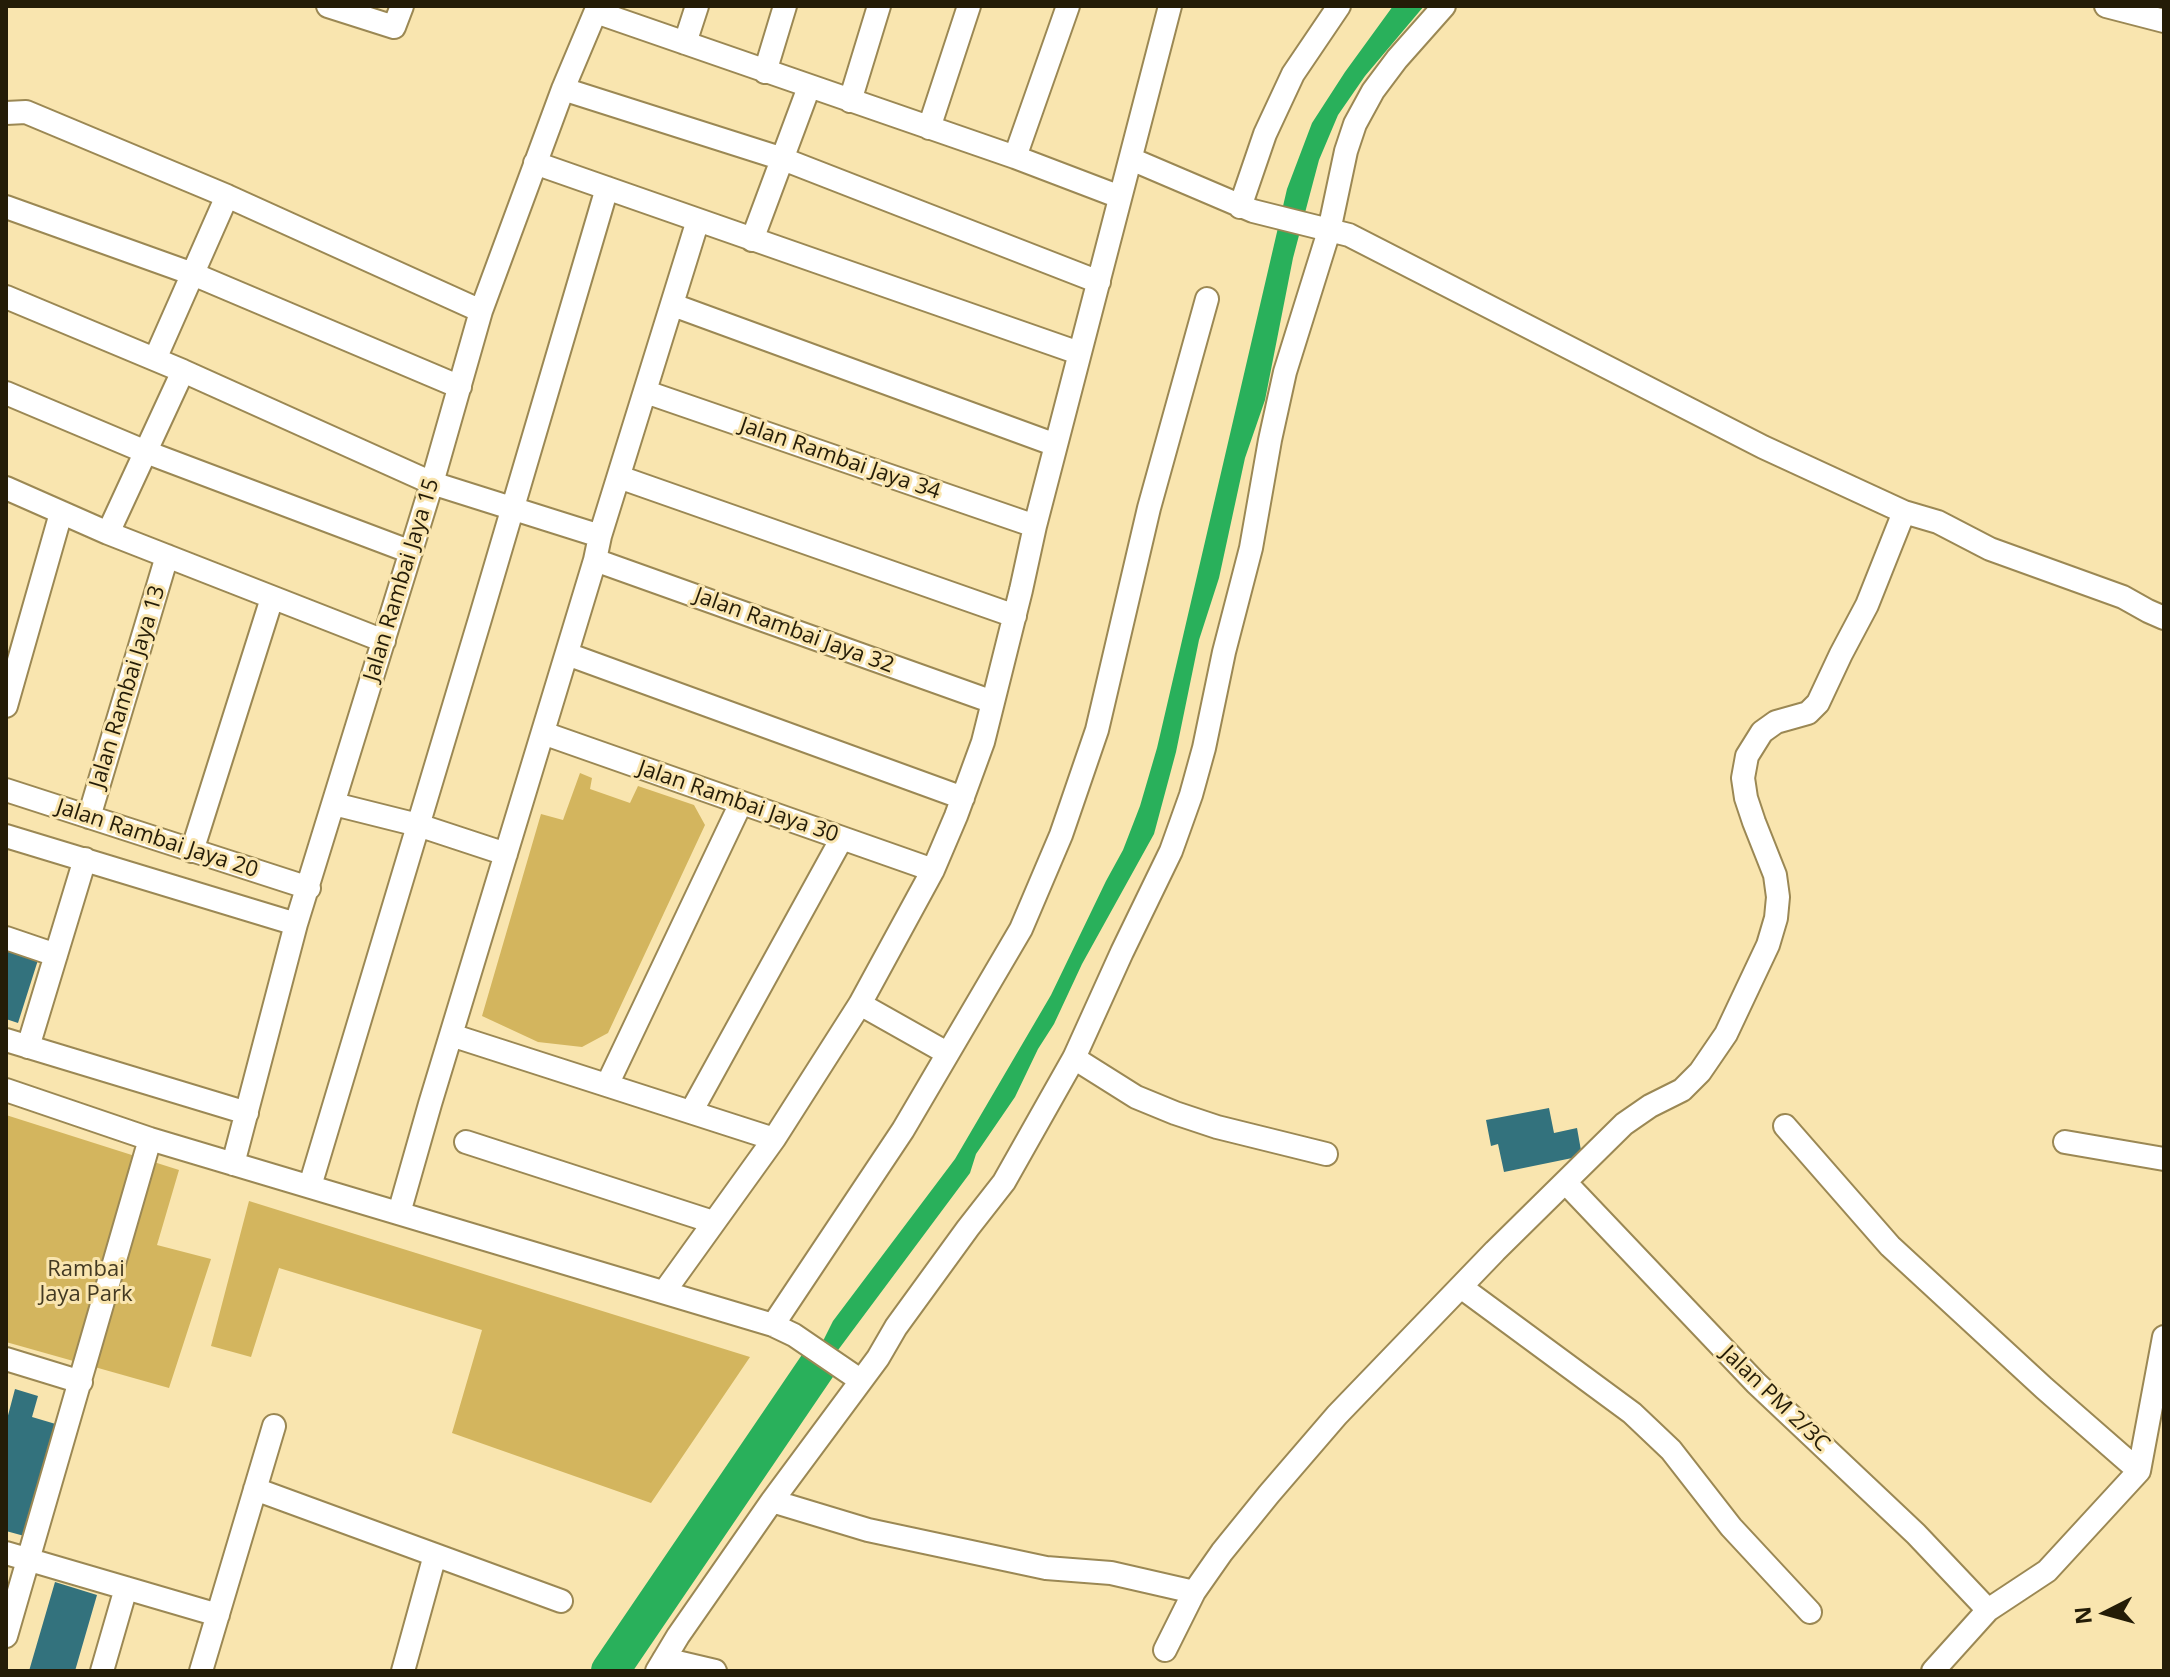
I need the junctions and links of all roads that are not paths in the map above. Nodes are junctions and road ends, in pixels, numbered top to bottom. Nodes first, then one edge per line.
1 (402, 6) edge
2 (697, 6) edge
3 (785, 6) edge
4 (879, 6) edge
5 (969, 6) edge
6 (1068, 6) edge
7 (1170, 6) edge
8 (1339, 6) edge
9 (1444, 6) edge
10 (2106, 6) edge
11 (332, 7) edge
12 (597, 9) edge
13 (2164, 21) edge
14 (685, 43) junction
15 (765, 72) junction
16 (809, 87) junction
17 (563, 89) junction
18 (850, 101) junction
19 (6, 113) edge
20 (929, 128) junction
21 (1015, 157) junction
22 (783, 159) junction
23 (1131, 159) junction
24 (535, 163) junction
25 (607, 188) junction
26 (227, 196) junction
27 (1120, 197) junction
28 (6, 207) edge
29 (1246, 209) junction
30 (698, 220) junction
31 (1319, 229) junction
32 (752, 240) junction
33 (193, 274) junction
34 (1099, 282) junction
35 (6, 297) edge
36 (1207, 299) dead end
37 (673, 305) junction
38 (481, 311) junction
39 (1079, 353) junction
40 (155, 359) junction
41 (183, 371) junction
42 (460, 387) junction
43 (646, 392) junction
44 (6, 393) edge
45 (1056, 445) junction
46 (146, 452) junction
47 (619, 477) junction
48 (432, 483) junction
49 (6, 488) edge
50 (512, 510) junction
51 (1904, 512) junction
52 (61, 513) junction
53 (1035, 526) junction
54 (108, 533) junction
55 (600, 536) junction
56 (411, 552) junction
57 (167, 556) junction
58 (595, 560) junction
59 (272, 598) junction
60 (1015, 616) junction
61 (2164, 618) edge
62 (384, 641) junction
63 (567, 654) junction
64 (993, 702) junction
65 (6, 706) edge
66 (543, 733) junction
67 (6, 790) edge
68 (963, 798) junction
69 (741, 803) junction
70 (334, 804) junction
71 (89, 817) junction
72 (418, 825) junction
73 (6, 836) edge
74 (842, 838) junction
75 (192, 851) junction
76 (506, 854) junction
77 (85, 859) junction
78 (933, 870) junction
79 (309, 888) junction
80 (296, 924) junction
81 (6, 938) edge
82 (56, 955) junction
83 (860, 1004) junction
84 (451, 1035) junction
85 (6, 1040) edge
86 (28, 1047) junction
87 (947, 1053) junction
88 (1074, 1058) junction
89 (607, 1085) junction
90 (6, 1090) edge
91 (691, 1112) junction
92 (247, 1113) junction
93 (1785, 1126) dead end
94 (150, 1139) junction
95 (774, 1139) junction
96 (466, 1142) dead end
97 (2065, 1142) dead end
98 (1326, 1154) dead end
99 (2164, 1159) edge
100 (233, 1164) junction
101 (1566, 1183) junction
102 (310, 1186) junction
103 (399, 1213) junction
104 (713, 1222) junction
105 (1461, 1287) junction
106 (664, 1292) junction
107 (773, 1325) junction
108 (2164, 1337) edge
109 (6, 1359) edge
110 (853, 1375) junction
111 (81, 1382) junction
112 (274, 1426) dead end
113 (2139, 1471) junction
114 (255, 1489) junction
115 (772, 1501) junction
116 (6, 1553) edge
117 (435, 1555) junction
118 (29, 1560) junction
119 (126, 1588) junction
120 (1194, 1592) junction
121 (561, 1601) dead end
122 (1988, 1610) junction
123 (1810, 1612) dead end
124 (218, 1615) junction
125 (6, 1636) edge
126 (1165, 1650) dead end
127 (661, 1665) edge
128 (102, 1671) edge
129 (201, 1671) edge
130 (403, 1671) edge
131 (715, 1671) edge
132 (1933, 1671) edge

1 - 11 street
2 - 14 street
3 - 15 street
4 - 18 street
5 - 20 street
6 - 21 street
7 - 23 street
8 - 29 street
9 - 31 street
10 - 13 street
12 - 14 street
12 - 17 street, Jalan Rambai Jaya 15
14 - 15 street
15 - 16 street
16 - 18 street
16 - 22 street
17 - 22 street
17 - 24 street, Jalan Rambai Jaya 15
18 - 20 street
19 - 26 street
20 - 21 street
21 - 27 street
22 - 32 street
22 - 34 street
23 - 27 street
23 - 29 street
24 - 25 street
24 - 38 street, Jalan Rambai Jaya 15
25 - 30 street
25 - 50 street
26 - 33 street
26 - 38 street
27 - 34 street
28 - 33 street
29 - 31 street
30 - 32 street
30 - 37 street
31 - 51 street
31 - 88 street
32 - 39 street
33 - 40 street
33 - 42 street
34 - 39 street
35 - 40 street
36 - 87 street
37 - 43 street
37 - 45 street
38 - 42 street, Jalan Rambai Jaya 15
39 - 45 street
40 - 41 street
41 - 46 street
41 - 48 street
42 - 48 street, Jalan Rambai Jaya 15
43 - 47 street
43 - 53 street, Jalan Rambai Jaya 34
44 - 46 street
45 - 53 street
46 - 54 street
46 - 56 street
47 - 55 street
47 - 60 street
48 - 50 street
48 - 56 street, Jalan Rambai Jaya 15
49 - 52 street
50 - 55 street
50 - 72 street
51 - 61 street
51 - 101 street
52 - 54 street
52 - 65 street
53 - 60 street
54 - 57 street
55 - 58 street
56 - 62 street, Jalan Rambai Jaya 15
57 - 59 street
57 - 71 street, Jalan Rambai Jaya 13
58 - 63 street
58 - 64 street, Jalan Rambai Jaya 32
59 - 62 street
59 - 75 street
60 - 64 street
62 - 70 street, Jalan Rambai Jaya 15
63 - 66 street
63 - 68 street
64 - 68 street
66 - 69 street, Jalan Rambai Jaya 30
66 - 76 street
67 - 71 street, Jalan Rambai Jaya 20
68 - 78 street
69 - 74 street, Jalan Rambai Jaya 30
69 - 89 street
70 - 72 street
70 - 79 street, Jalan Rambai Jaya 15
71 - 75 street, Jalan Rambai Jaya 20
72 - 76 street
72 - 102 street
73 - 77 street, Jalan Rambai Jaya 20
74 - 78 street, Jalan Rambai Jaya 30
74 - 91 street
75 - 79 street, Jalan Rambai Jaya 20
76 - 84 street
77 - 80 street, Jalan Rambai Jaya 20
77 - 82 street
78 - 83 street
79 - 80 street, Jalan Rambai Jaya 15
80 - 92 street, Jalan Rambai Jaya 15
81 - 82 street
82 - 86 street
83 - 87 street
83 - 95 street
84 - 89 street
84 - 103 street
85 - 86 street
86 - 92 street
87 - 107 street
88 - 98 street
88 - 110 street
89 - 91 street
90 - 94 street
91 - 95 street
92 - 100 street, Jalan Rambai Jaya 15
93 - 113 street
94 - 100 street
94 - 111 street
95 - 104 street
96 - 104 street
97 - 99 street
100 - 102 street
101 - 105 street
101 - 122 street, Jalan PM 2/3C
102 - 103 street
103 - 106 street
104 - 106 street
105 - 120 street
105 - 123 street
106 - 107 street
107 - 110 street
108 - 113 street
109 - 111 street
110 - 115 street
111 - 118 street
112 - 114 street
113 - 122 street
114 - 117 street
114 - 124 street
115 - 120 street
115 - 127 street
116 - 118 street
117 - 121 street
117 - 130 street
118 - 119 street
118 - 125 street
119 - 124 street
119 - 128 street
120 - 126 street
122 - 132 street
124 - 129 street
127 - 131 street

